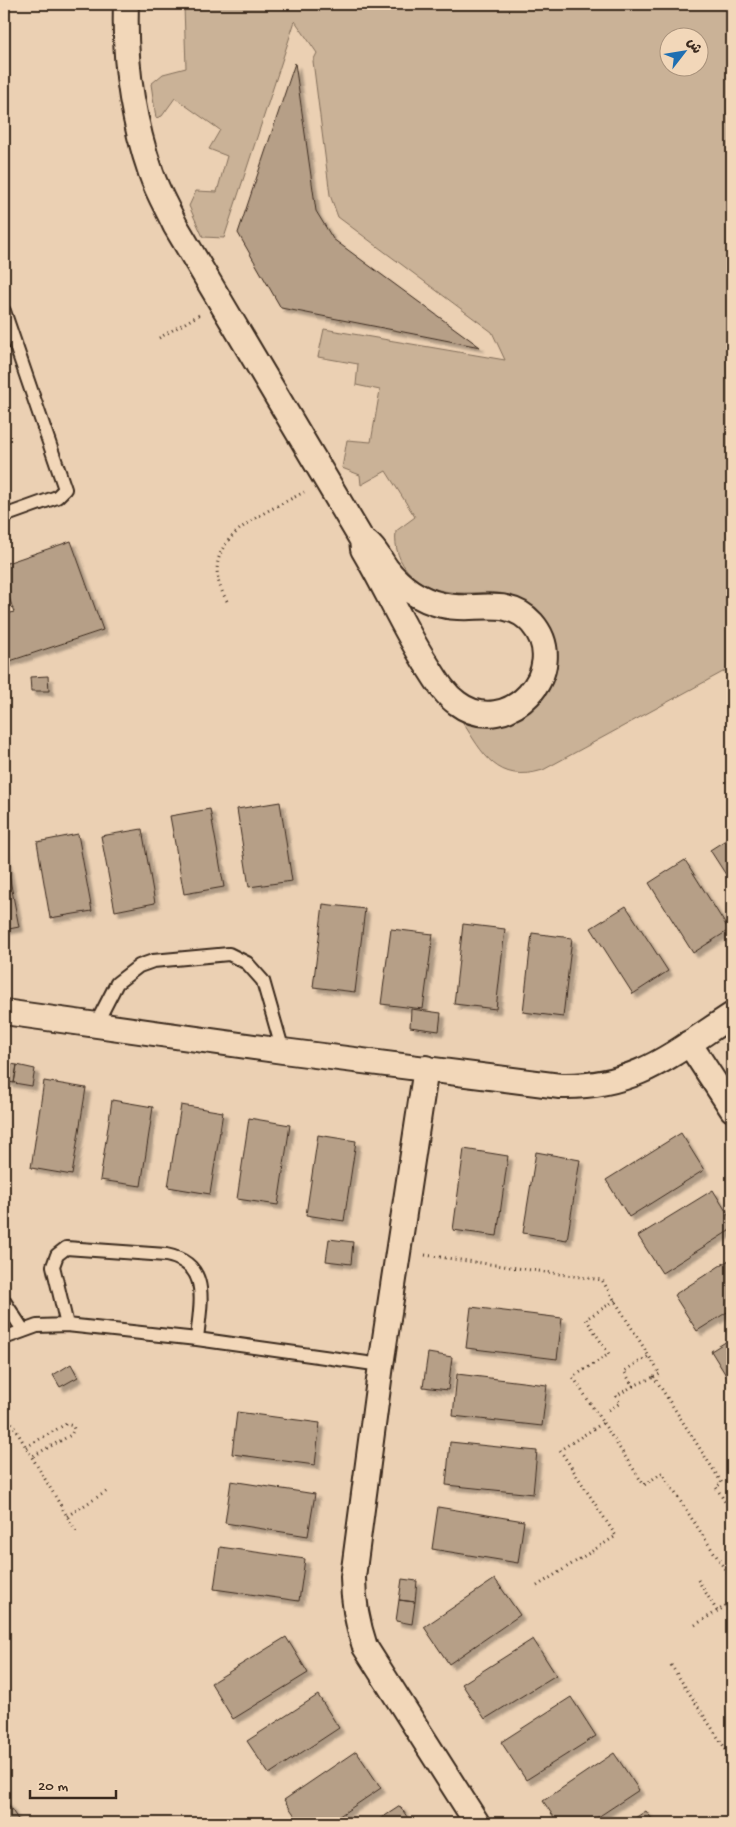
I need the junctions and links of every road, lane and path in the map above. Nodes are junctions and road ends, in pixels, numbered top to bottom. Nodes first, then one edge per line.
1 (126, 4) edge
2 (221, 302) junction
3 (4, 311) edge
4 (160, 338) dead end
5 (326, 480) junction
6 (4, 516) edge
7 (362, 540) junction
8 (228, 601) dead end
9 (4, 1012) edge
10 (732, 1015) edge
11 (96, 1024) junction
12 (689, 1043) junction
13 (283, 1051) junction
14 (426, 1068) junction
15 (732, 1109) edge
16 (400, 1252) junction
17 (616, 1300) junction
18 (4, 1301) edge
19 (66, 1325) junction
20 (23, 1330) junction
21 (4, 1338) edge
22 (197, 1339) junction
23 (649, 1356) junction
24 (381, 1365) junction
25 (654, 1377) junction
26 (633, 1386) junction
27 (4, 1410) edge
28 (609, 1410) dead end
29 (603, 1423) junction
30 (26, 1447) junction
31 (31, 1457) junction
32 (109, 1490) dead end
33 (732, 1513) edge
34 (67, 1516) junction
35 (77, 1533) dead end
36 (698, 1580) dead end
37 (732, 1580) edge
38 (537, 1586) dead end
39 (732, 1602) edge
40 (717, 1611) junction
41 (695, 1625) dead end
42 (671, 1665) dead end
43 (732, 1759) edge
44 (476, 1823) edge

1 - 2 street
2 - 4 path
2 - 5 street
3 - 6 lane
5 - 7 street
5 - 8 path
7 - 7 street
9 - 11 street
10 - 12 street
11 - 13 street
11 - 13 lane
12 - 14 street
12 - 15 street
13 - 14 street
14 - 16 street
16 - 17 path
16 - 24 street
17 - 23 path
17 - 29 path
18 - 20 lane
19 - 20 lane
19 - 22 lane
19 - 22 lane
20 - 21 lane
22 - 24 lane
23 - 25 path
23 - 26 path
24 - 44 street
25 - 26 path
25 - 33 path
26 - 28 path
27 - 30 path
29 - 37 path
29 - 38 path
30 - 31 path
30 - 31 path
31 - 34 path
32 - 34 path
34 - 35 path
36 - 40 path
39 - 40 path
40 - 41 path
42 - 43 path

